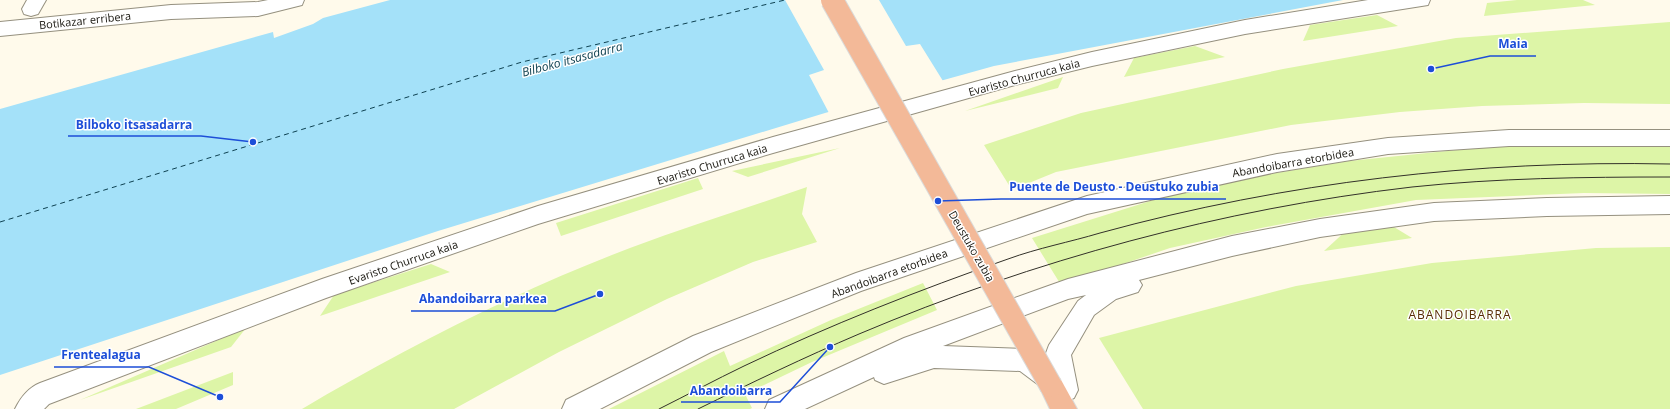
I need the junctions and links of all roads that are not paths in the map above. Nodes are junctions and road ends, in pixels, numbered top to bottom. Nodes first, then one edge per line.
1 (224, 0) edge
2 (295, 0) edge
3 (832, 0) edge
4 (1421, 0) edge
5 (170, 12) junction
6 (0, 29) edge
7 (1670, 138) edge
8 (1670, 205) edge
9 (1320, 228) junction
10 (878, 276) junction
11 (734, 318) dead end
12 (788, 404) edge
13 (28, 409) edge
14 (575, 409) edge
15 (1064, 409) edge

1 - 5 street, Botikazar erribera
2 - 5 street, Botikazar erribera
3 - 15 main road, Deustuko zubia, bridge
4 - 13 street, Evaristo Churruca kaia
5 - 6 street, Botikazar erribera
7 - 10 street, Abandoibarra etorbidea
8 - 9 street
9 - 12 street
9 - 12 street
10 - 11 street
10 - 14 street, Abandoibarra etorbidea

